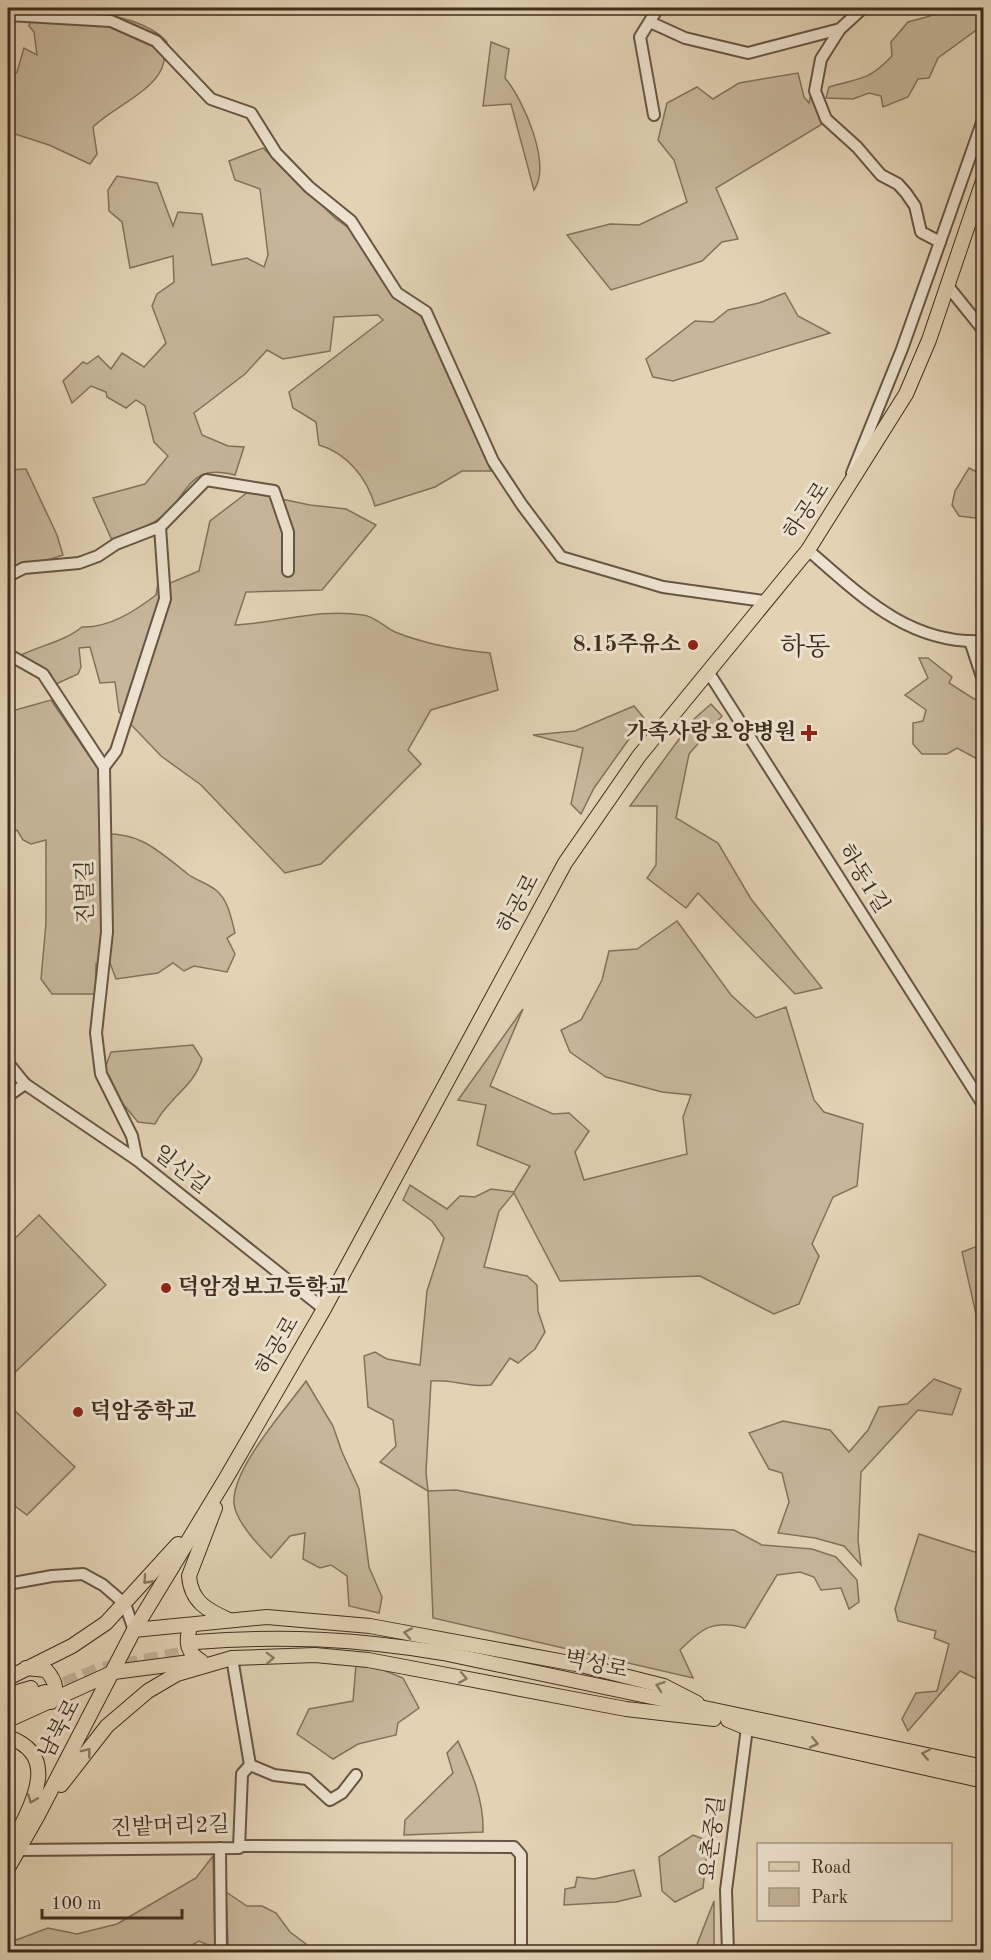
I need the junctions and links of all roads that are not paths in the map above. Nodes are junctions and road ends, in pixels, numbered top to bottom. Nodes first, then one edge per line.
1 (658, 8) edge
2 (863, 8) edge
3 (8, 15) edge
4 (650, 22) junction
5 (840, 29) junction
6 (654, 115) dead end
7 (984, 117) edge
8 (984, 178) edge
9 (940, 242) junction
10 (947, 285) junction
11 (984, 331) edge
12 (846, 490) junction
13 (160, 527) junction
14 (808, 550) junction
15 (288, 571) dead end
16 (8, 576) edge
17 (764, 600) junction
18 (984, 640) edge
19 (970, 641) junction
20 (8, 645) edge
21 (10, 658) edge
22 (709, 673) junction
23 (984, 682) edge
24 (104, 767) junction
25 (8, 1063) edge
26 (25, 1083) junction
27 (8, 1096) edge
28 (984, 1106) edge
29 (137, 1160) junction
30 (324, 1309) junction
31 (225, 1480) junction
32 (200, 1521) junction
33 (8, 1584) edge
34 (125, 1604) junction
35 (231, 1621) junction
36 (191, 1625) junction
37 (134, 1630) junction
38 (199, 1651) junction
39 (232, 1658) junction
40 (26, 1668) junction
41 (114, 1672) junction
42 (8, 1678) edge
43 (46, 1693) junction
44 (8, 1695) edge
45 (8, 1706) edge
46 (712, 1711) junction
47 (8, 1720) edge
48 (734, 1722) junction
49 (747, 1728) junction
50 (8, 1737) edge
51 (250, 1765) junction
52 (984, 1767) edge
53 (356, 1775) dead end
54 (984, 1781) edge
55 (38, 1815) junction
56 (239, 1846) junction
57 (220, 1848) junction
58 (19, 1850) junction
59 (8, 1858) edge
60 (8, 1868) edge
61 (221, 1953) edge
62 (521, 1953) edge
63 (728, 1953) edge

1 - 4 street
2 - 5 street
3 - 17 street
4 - 5 street
4 - 6 street
5 - 9 street
7 - 9 street
8 - 10 main road, 하공로
9 - 12 street
10 - 11 street
10 - 12 main road, 하공로
12 - 14 main road, 하공로
13 - 15 street
13 - 16 street
13 - 24 street
14 - 17 main road, 하공로
14 - 19 street
17 - 22 main road, 하공로
18 - 19 street
19 - 23 street
20 - 21 street
21 - 24 street
22 - 28 street, 하동1길
22 - 30 main road, 하공로
24 - 29 street, 진멀길
25 - 26 street, 일신길
26 - 27 street
26 - 29 street, 일신길
29 - 30 street, 일신길
30 - 31 main road, 하공로
31 - 32 main road, 하공로
31 - 35 main road
32 -> 34 main road
32 - 37 main road, 하공로
33 - 34 street
34 - 37 street
34 - 40 main road
35 - 36 main road
46 -> 35 main road
36 - 37 main road
36 - 38 main road
37 - 41 main road, 하공로
38 - 39 main road
38 - 41 main road
38 - 46 main road, 벽성로
38 - 48 main road, 벽성로
39 -> 48 main road
39 - 51 street, 진밭머리2길
55 -> 39 main road
40 - 42 main road
40 - 43 main road
41 - 43 main road
41 - 55 main road, 남북로
43 - 44 main road
43 - 45 main road
43 - 47 main road
52 -> 46 main road, 벽성로
48 - 49 main road, 벽성로
49 -> 54 main road, 벽성로
49 - 63 street, 요촌중길
50 -> 59 main road
51 - 53 street
51 - 56 street, 진밭머리2길
55 - 58 main road, 남북로
56 - 57 street, 진밭머리2길
56 - 62 street
57 - 58 street, 진밭머리2길
57 - 61 street
58 - 60 main road, 남북로

